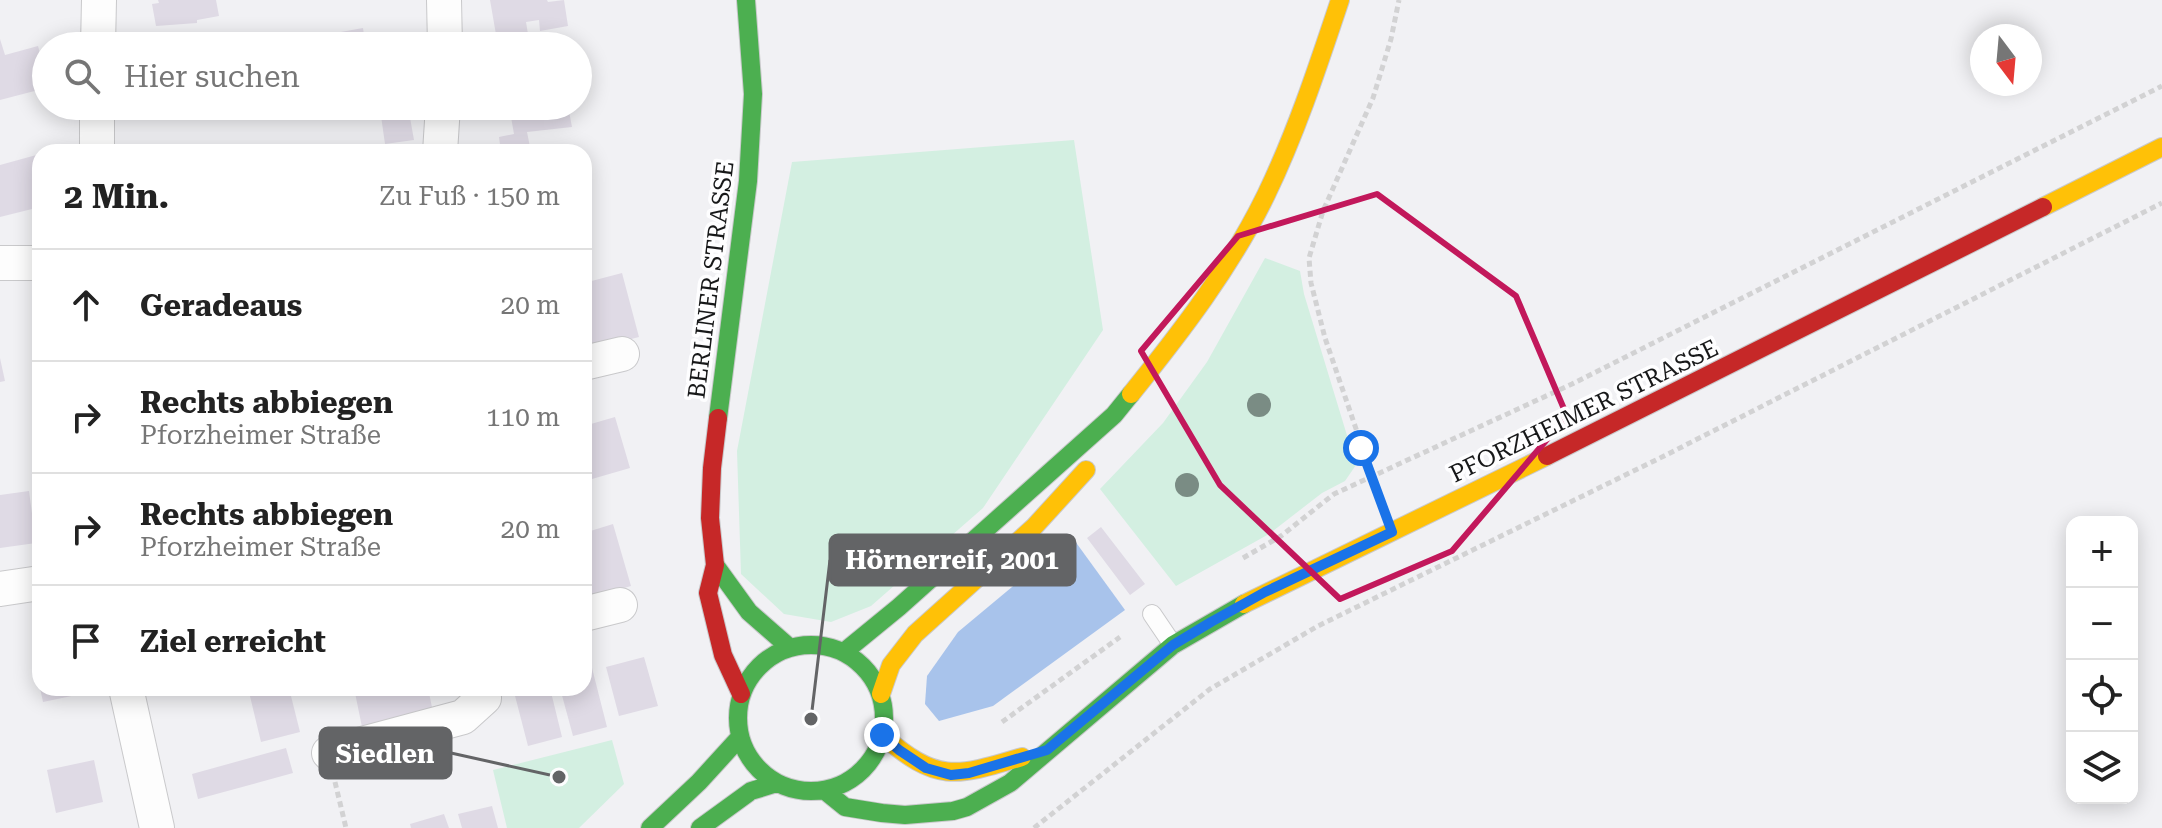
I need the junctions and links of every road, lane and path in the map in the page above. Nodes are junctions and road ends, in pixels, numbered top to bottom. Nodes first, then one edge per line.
1 (99, 0) edge
2 (444, 0) edge
3 (746, 0) edge
4 (1340, 0) edge
5 (1399, 0) edge
6 (98, 32) edge
7 (446, 32) edge
8 (2162, 86) edge
9 (97, 120) edge
10 (442, 120) edge
11 (97, 144) edge
12 (441, 144) edge
13 (2162, 147) edge
14 (2162, 203) edge
15 (0, 263) edge
16 (32, 263) edge
17 (622, 354) dead end
18 (592, 361) edge
19 (1114, 415) junction
20 (1371, 475) junction
21 (1392, 532) junction
22 (715, 565) junction
23 (32, 584) edge
24 (0, 589) edge
25 (620, 605) dead end
26 (592, 612) edge
27 (1152, 614) dead end
28 (1173, 645) junction
29 (789, 647) junction
30 (844, 652) junction
31 (741, 694) junction
32 (881, 694) junction
33 (128, 696) edge
34 (484, 696) edge
35 (882, 735) junction
36 (740, 737) junction
37 (1047, 750) junction
38 (329, 753) joint
39 (777, 783) junction
40 (824, 790) junction
41 (157, 828) edge
42 (346, 828) edge
43 (650, 828) edge
44 (700, 828) edge
45 (1034, 828) edge

1 - 6 street
2 - 7 street
3 - 22 street, BERLINER STRASSE
4 - 19 street
5 - 20 path
8 - 20 path
9 - 11 street
10 - 12 street
13 - 21 street, PFORZHEIMER STRASSE
14 - 45 path
15 - 16 street
17 - 18 street
19 - 30 street
19 - 32 street
20 - 21 path
21 - 28 street, PFORZHEIMER STRASSE
22 - 29 street, BERLINER STRASSE
22 - 31 street, BERLINER STRASSE
23 - 24 street
25 - 26 street
27 - 28 lane
28 - 37 street, PFORZHEIMER STRASSE
29 - 30 street
29 - 31 street
30 - 32 street
31 - 36 street
32 - 35 street
33 - 41 street
34 - 38 street
35 - 37 street, PFORZHEIMER STRASSE
35 - 40 street
36 - 39 street
36 - 43 street
37 - 40 street, PFORZHEIMER STRASSE
38 - 42 path
39 - 40 street
39 - 44 street

